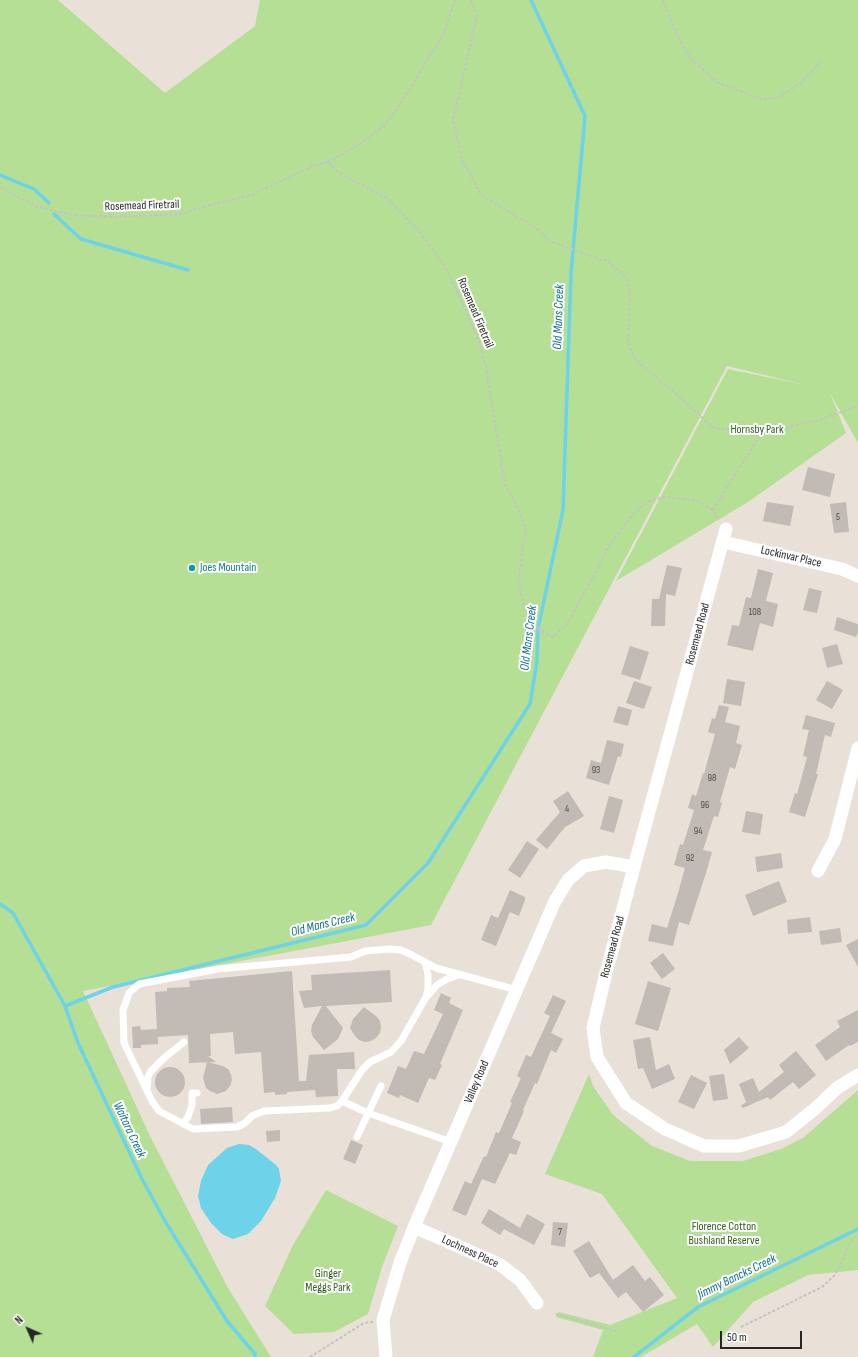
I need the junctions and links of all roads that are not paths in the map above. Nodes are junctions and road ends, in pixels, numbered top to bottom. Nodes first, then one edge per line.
1 (724, 535) joint
2 (858, 576) edge
3 (858, 748) edge
4 (634, 867) junction
5 (818, 871) dead end
6 (425, 962) junction
7 (459, 975) junction
8 (517, 990) junction
9 (426, 999) junction
10 (184, 1042) dead end
11 (858, 1074) edge
12 (381, 1086) dead end
13 (147, 1092) junction
14 (197, 1093) dead end
15 (342, 1101) junction
16 (368, 1113) junction
17 (183, 1124) junction
18 (357, 1137) dead end
19 (451, 1142) junction
20 (414, 1227) junction
21 (537, 1303) dead end
22 (386, 1357) edge

1 - 2 street, Lockinvar Place
1 - 4 street, Rosemead Road
3 - 5 street
4 - 8 street, Valley Road
4 - 11 street, Rosemead Road
6 - 7 lane
6 - 9 lane
6 - 13 lane
7 - 8 lane
7 - 9 lane
8 - 19 street, Valley Road
9 - 15 lane
10 - 13 lane
12 - 16 lane
13 - 17 lane
14 - 17 lane
15 - 16 lane
15 - 17 lane
16 - 18 lane
16 - 19 lane
19 - 20 street, Valley Road
20 - 21 street, Lochness Place
20 - 22 street, Valley Road

